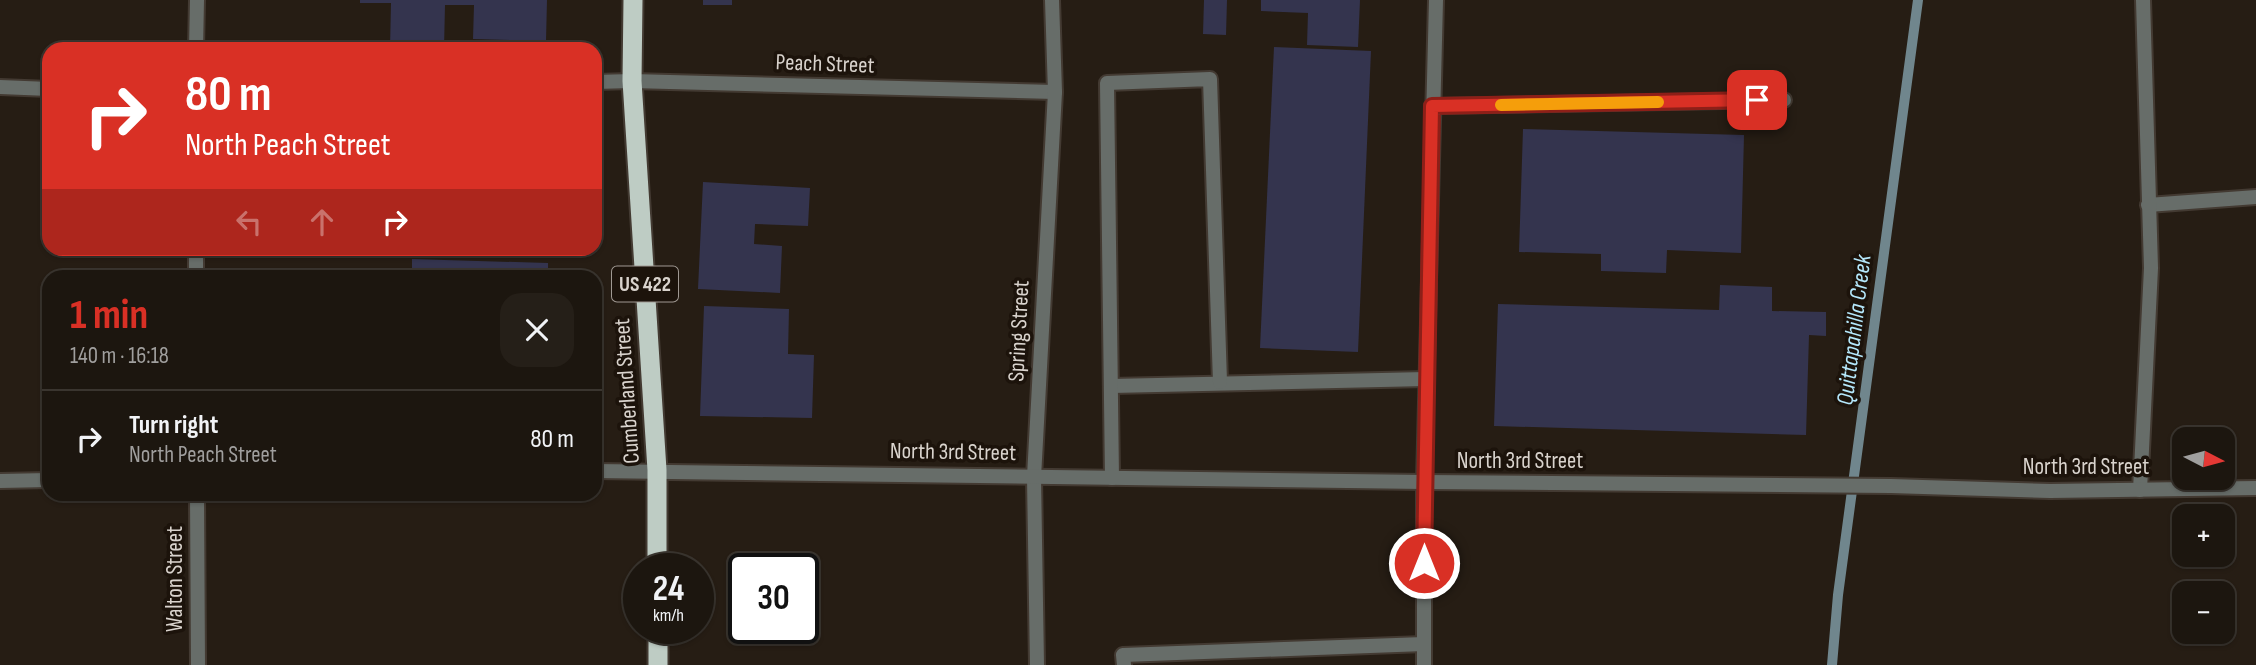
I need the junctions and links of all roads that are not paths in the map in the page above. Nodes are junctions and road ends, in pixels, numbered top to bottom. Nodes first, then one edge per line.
1 (197, 0) edge
2 (633, 0) edge
3 (1052, 0) edge
4 (1436, 0) edge
5 (2143, 0) edge
6 (196, 42) edge
7 (632, 81) junction
8 (602, 82) edge
9 (0, 88) edge
10 (42, 89) edge
11 (1055, 92) junction
12 (1784, 100) dead end
13 (1432, 106) junction
14 (2256, 197) edge
15 (2148, 205) junction
16 (1426, 379) junction
17 (1220, 382) junction
18 (1111, 386) junction
19 (657, 470) junction
20 (602, 471) edge
21 (1034, 477) junction
22 (1112, 478) junction
23 (42, 480) edge
24 (0, 481) edge
25 (1424, 482) junction
26 (2256, 488) edge
27 (2140, 490) junction
28 (197, 501) edge
29 (657, 553) edge
30 (658, 644) edge
31 (1424, 644) junction
32 (198, 665) edge
33 (658, 665) edge
34 (1037, 665) edge
35 (1124, 665) edge
36 (1424, 665) edge

1 - 6 street
2 - 7 highway, Cumberland Street / US 422
3 - 11 street, Spring Street
4 - 13 street
5 - 15 street
7 - 8 street, Peach Street
7 - 11 street, Peach Street
7 - 19 highway, Cumberland Street / US 422
9 - 10 street
11 - 21 street, Spring Street
12 - 13 street
13 - 16 street
14 - 15 street
15 - 27 street
16 - 17 street
16 - 25 street
17 - 18 street
17 - 18 street
18 - 22 street
19 - 20 street, North 3rd Street
19 - 21 street, North 3rd Street
19 - 29 highway, Cumberland Street / US 422
21 - 22 street, North 3rd Street
21 - 34 street, Spring Street
22 - 25 street, North 3rd Street
23 - 24 street
25 - 27 street, North 3rd Street
25 - 31 street
26 - 27 street, North 3rd Street
28 - 32 street, Walton Street
30 - 33 highway
31 - 35 street
31 - 36 street

